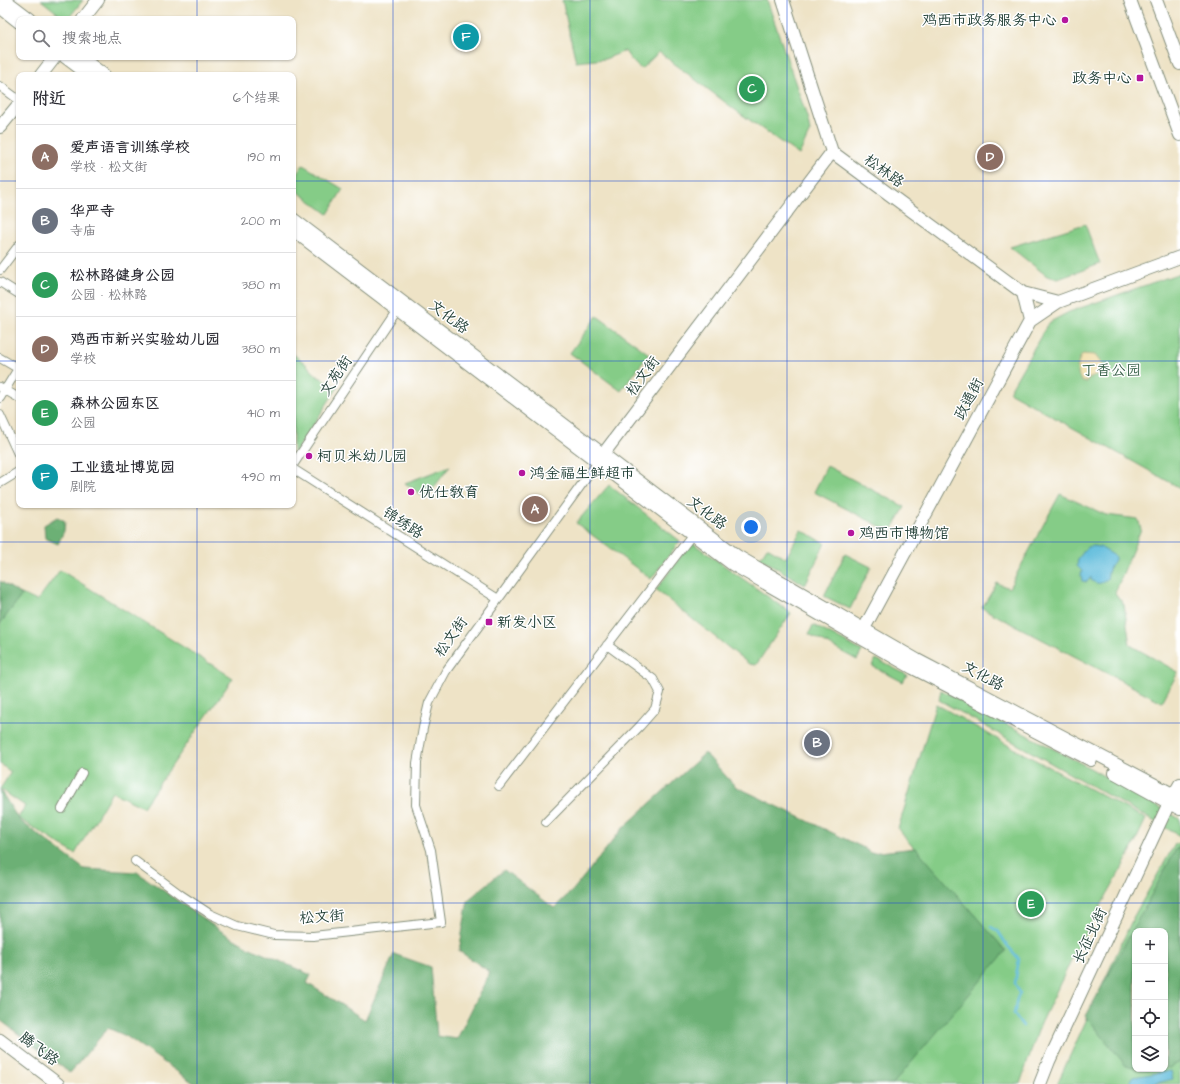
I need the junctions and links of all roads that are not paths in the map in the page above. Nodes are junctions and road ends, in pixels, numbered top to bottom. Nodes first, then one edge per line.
1 (5, 0) edge
2 (98, 0) edge
3 (783, 0) edge
4 (1130, 0) edge
5 (1156, 0) edge
6 (0, 7) edge
7 (26, 16) edge
8 (85, 16) edge
9 (16, 20) edge
10 (53, 60) edge
11 (70, 60) edge
12 (84, 60) edge
13 (1180, 64) edge
14 (43, 72) edge
15 (85, 72) edge
16 (100, 72) edge
17 (0, 86) edge
18 (16, 98) edge
19 (16, 108) edge
20 (0, 128) edge
21 (1180, 135) edge
22 (832, 152) junction
23 (296, 221) edge
24 (296, 232) edge
25 (16, 249) edge
26 (1180, 257) edge
27 (0, 270) edge
28 (0, 282) edge
29 (16, 292) edge
30 (1023, 293) junction
31 (1058, 302) junction
32 (400, 306) junction
33 (1030, 321) junction
34 (0, 358) edge
35 (16, 366) edge
36 (16, 372) edge
37 (3, 388) edge
38 (16, 396) edge
39 (0, 398) edge
40 (0, 415) edge
41 (16, 450) edge
42 (600, 458) junction
43 (296, 461) edge
44 (296, 471) edge
45 (16, 473) edge
46 (0, 483) edge
47 (695, 530) junction
48 (498, 600) junction
49 (862, 633) junction
50 (607, 645) junction
51 (82, 773) dead end
52 (1180, 784) edge
53 (499, 786) dead end
54 (1176, 801) edge
55 (62, 809) dead end
56 (546, 822) dead end
57 (135, 861) dead end
58 (0, 1040) edge
59 (58, 1084) edge
60 (1040, 1084) edge

1 - 7 main road
2 - 8 main road
3 - 22 main road
4 - 21 main road
5 - 13 main road
6 - 9 main road
10 - 14 main road
11 - 15 main road
12 - 16 main road
17 - 18 street
19 - 20 main road
22 - 30 main road, 松林路
22 - 42 main road, 松文街
23 - 32 main road, 文化路
24 - 32 main road, 文化路
25 - 27 street
26 - 31 main road, 政通街
28 - 29 street
30 - 31 main road
30 - 33 main road
31 - 33 main road, 政通街
32 - 42 main road, 文化路
32 - 43 street, 文苑街
33 - 49 main road, 政通街
34 - 35 street
36 - 37 street
37 - 38 street
37 - 39 street
40 - 41 street
42 - 47 main road, 文化路
42 - 48 street, 松文街
44 - 48 street, 锦绣路
45 - 46 street
47 - 49 main road, 文化路
47 - 50 street
48 - 57 street, 松文街
49 - 54 main road, 文化路
50 - 53 street
50 - 56 street
51 - 55 street
52 - 54 main road, 长征北街
54 - 60 main road, 长征北街
58 - 59 main road, 腾飞路

